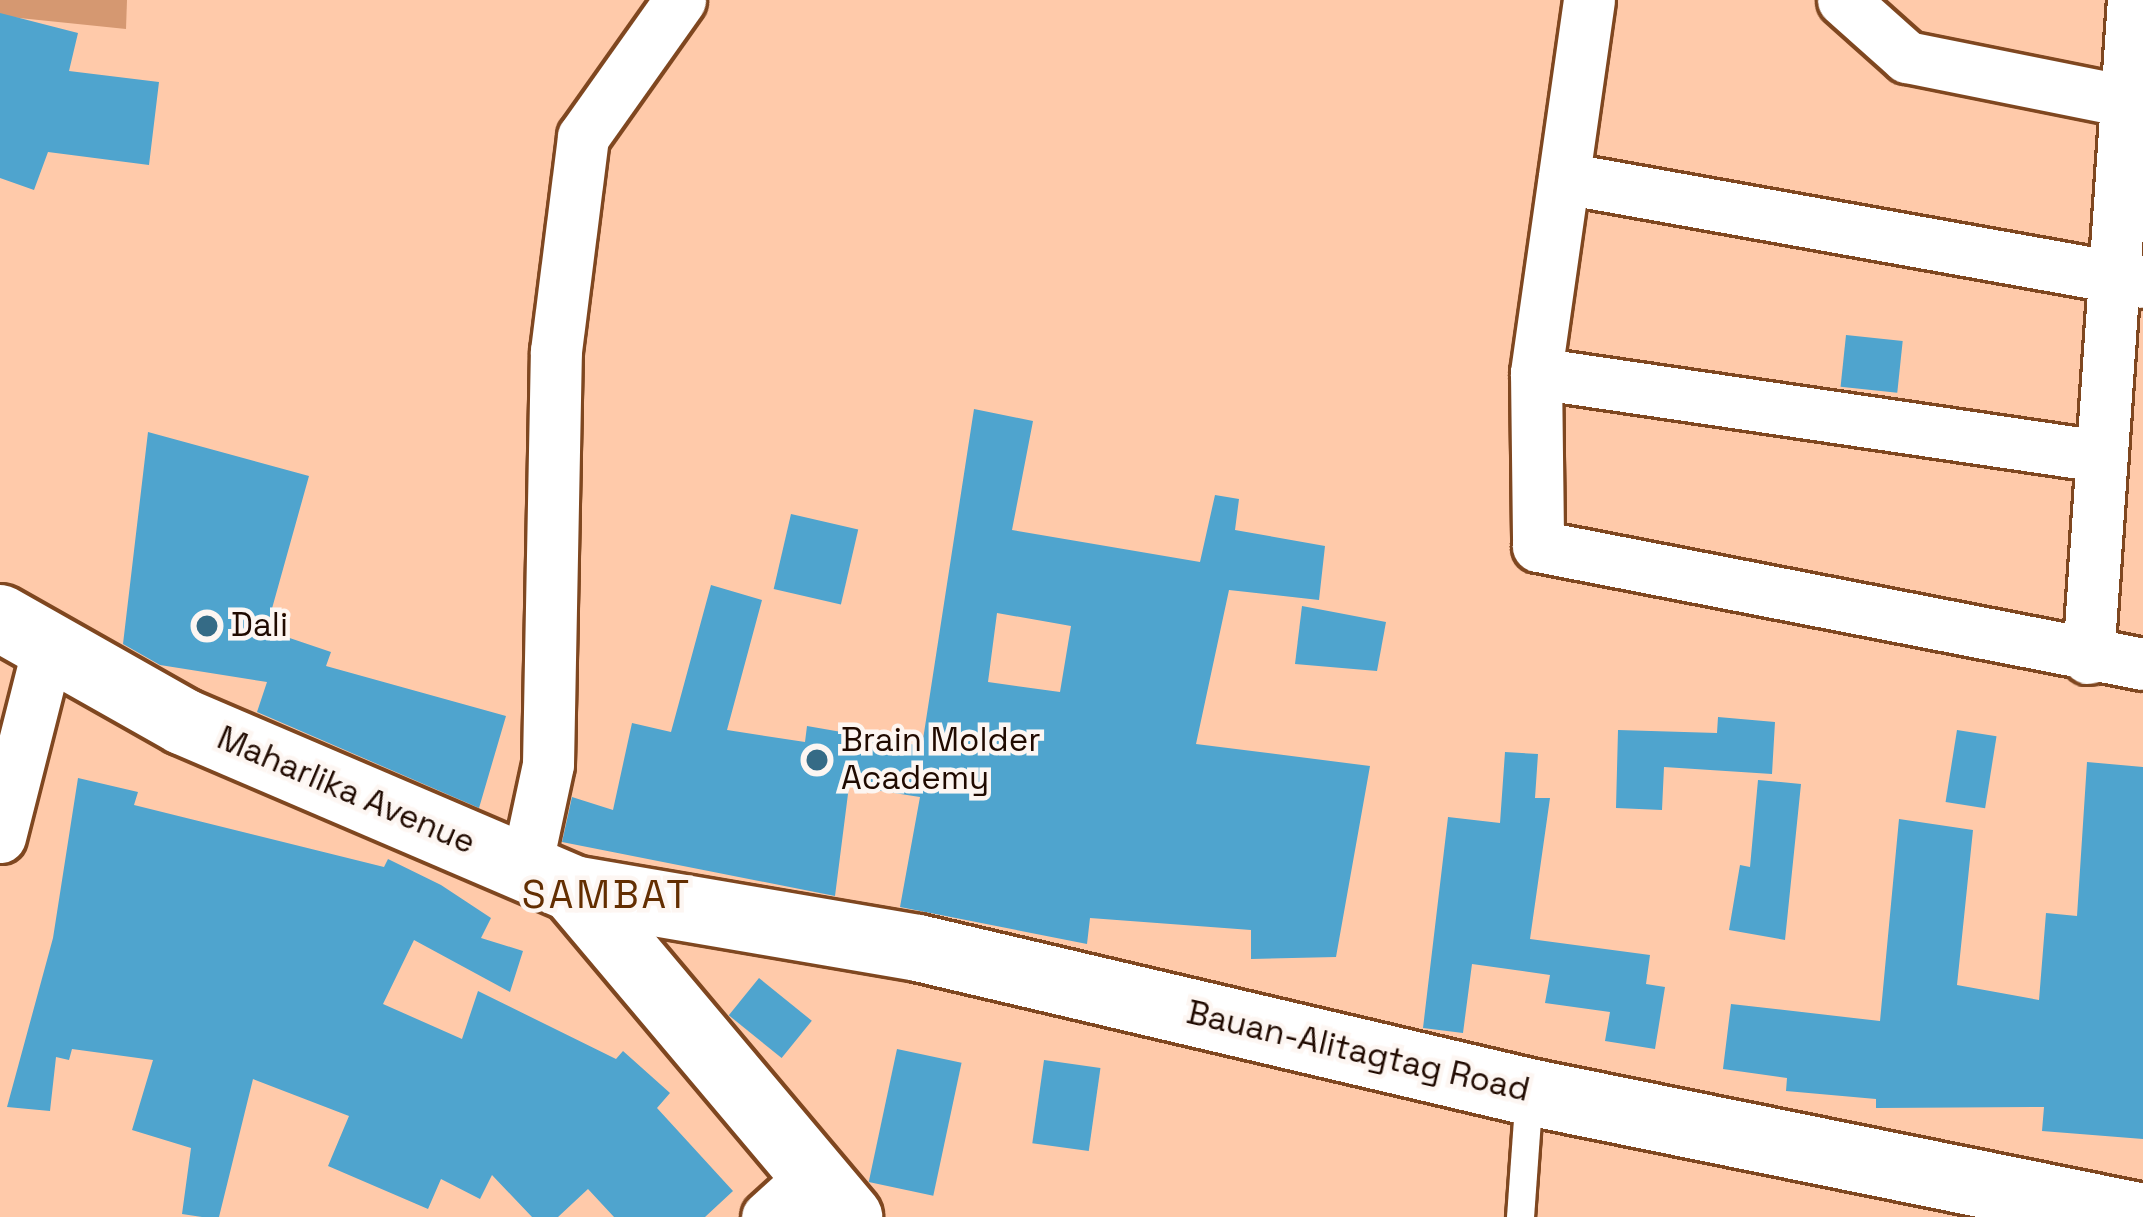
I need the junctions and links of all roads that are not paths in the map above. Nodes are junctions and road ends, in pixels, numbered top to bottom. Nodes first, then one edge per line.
1 (680, 0) edge
2 (1589, 0) edge
3 (1844, 0) edge
4 (2133, 0) edge
5 (2126, 101) junction
6 (1564, 178) junction
7 (2129, 279) edge
8 (1536, 374) junction
9 (2100, 456) junction
10 (24, 632) edge
11 (2088, 658) junction
12 (2143, 664) edge
13 (0, 837) edge
14 (549, 878) junction
15 (1529, 1092) junction
16 (809, 1204) edge
17 (2143, 1216) edge
18 (1520, 1217) edge

1 - 14 street
2 - 6 street
3 - 5 street
4 - 5 street
5 - 7 street
6 - 7 street
6 - 8 street
7 - 9 street
8 - 9 street
8 - 11 street
9 - 11 street
10 - 13 street
10 - 14 main road, Maharlika Avenue
11 - 12 street
14 - 15 main road, Bauan-Alitagtag Road
14 - 16 main road, Maharlika Avenue
15 - 17 main road, Bauan-Alitagtag Road
15 - 18 lane

